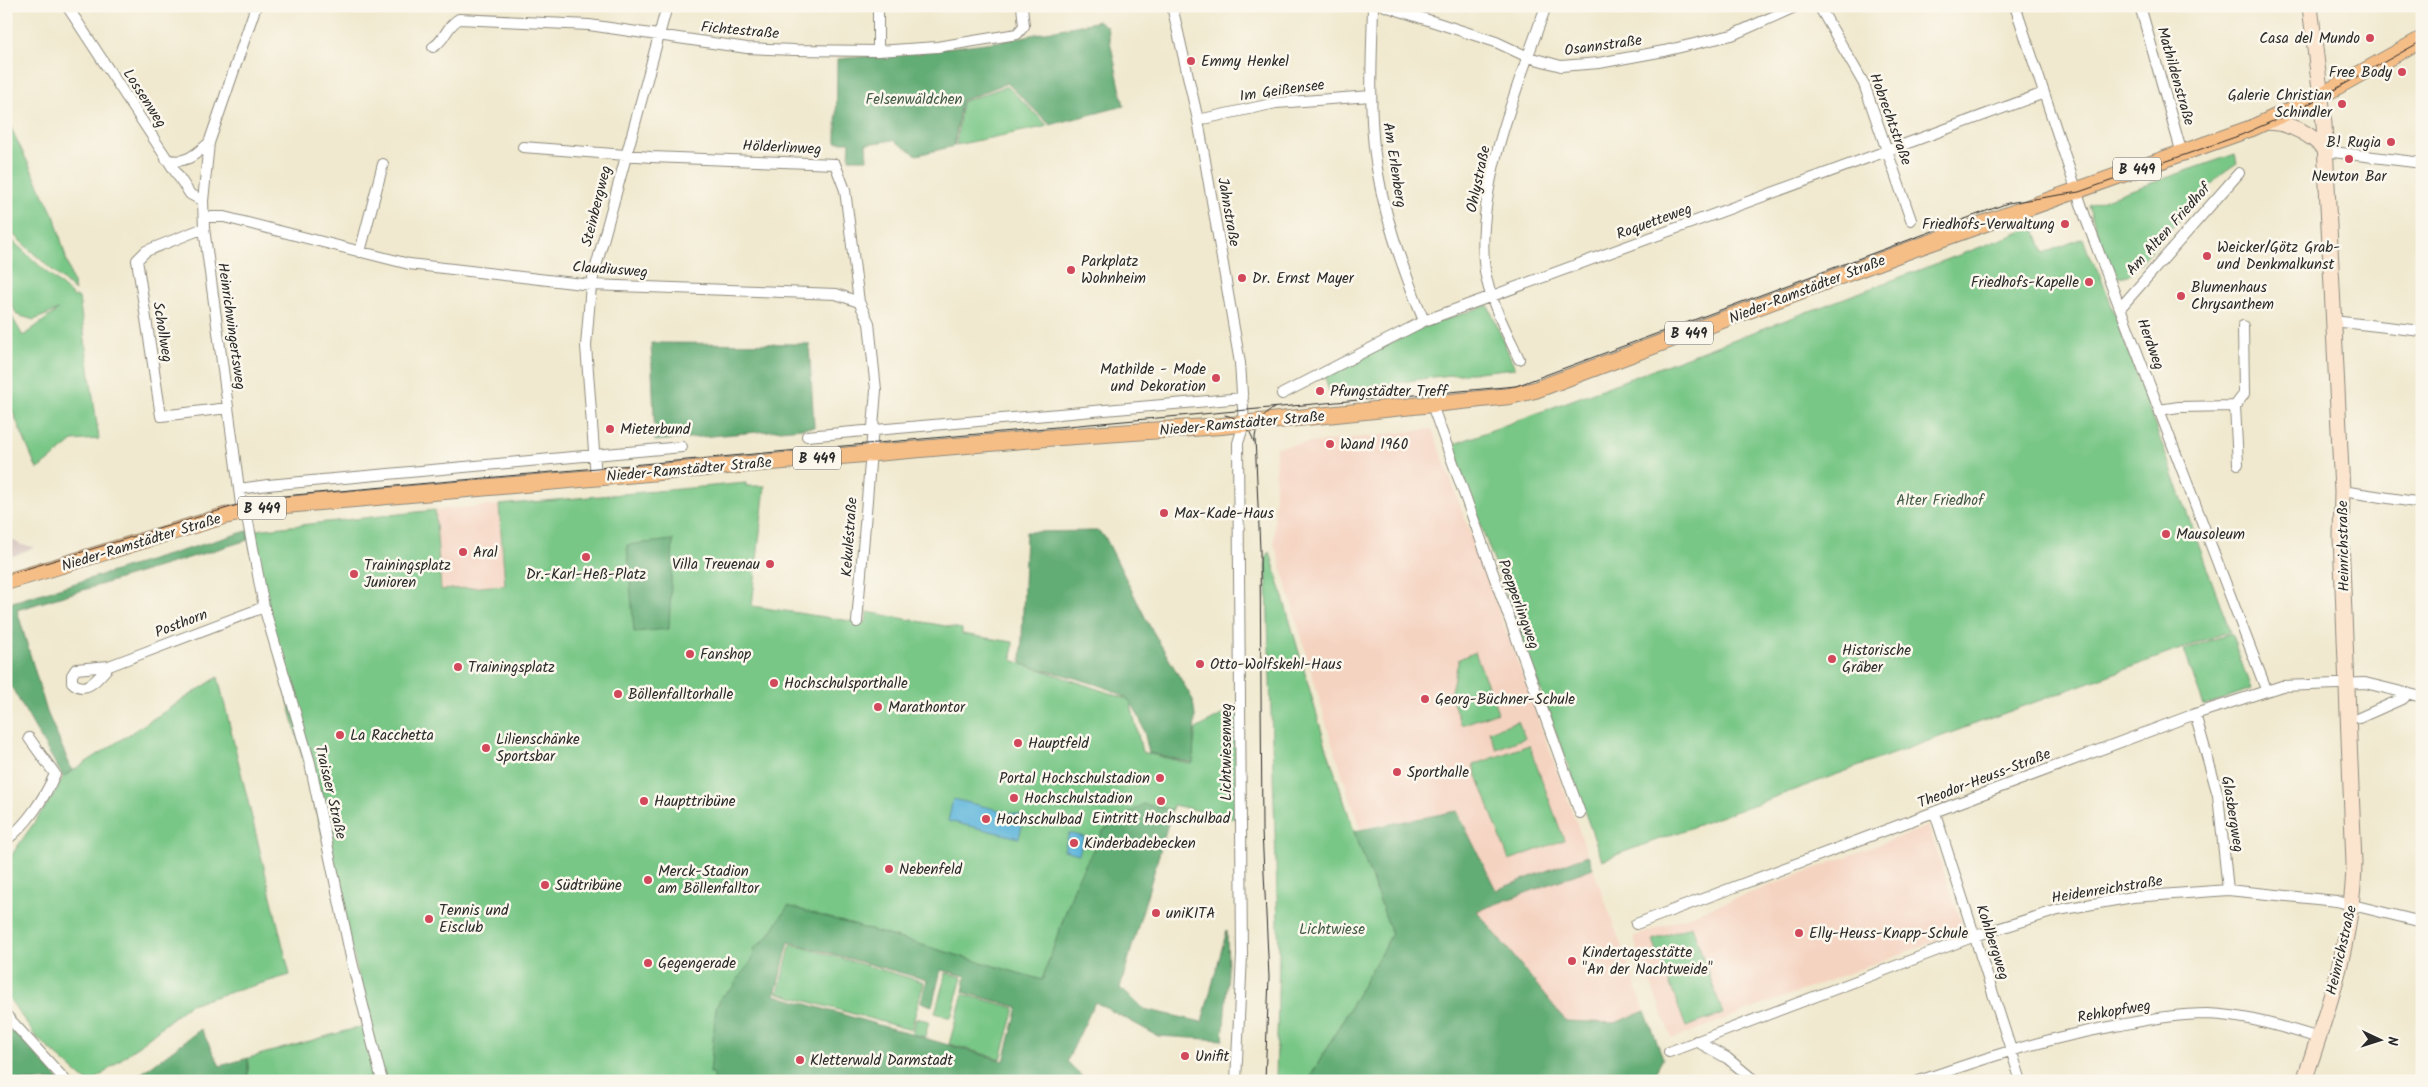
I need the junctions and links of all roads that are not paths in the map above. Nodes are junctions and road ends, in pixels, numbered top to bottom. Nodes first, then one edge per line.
1 (67, 6) edge
2 (256, 6) edge
3 (667, 6) edge
4 (878, 6) edge
5 (1022, 6) edge
6 (1172, 6) edge
7 (1374, 6) edge
8 (1385, 6) edge
9 (1546, 6) edge
10 (1797, 6) edge
11 (1819, 6) edge
12 (2015, 6) edge
13 (2140, 6) edge
14 (2310, 6) edge
15 (658, 35) junction
16 (2422, 39) edge
17 (432, 46) dead end
18 (878, 51) junction
19 (1528, 57) junction
20 (2044, 93) junction
21 (1371, 96) junction
22 (2321, 96) junction
23 (1198, 120) junction
24 (2265, 122) junction
25 (208, 143) junction
26 (523, 147) dead end
27 (2325, 150) junction
28 (1887, 151) junction
29 (2182, 154) junction
30 (625, 155) junction
31 (166, 159) junction
32 (2422, 163) edge
33 (383, 164) dead end
34 (2239, 173) dead end
35 (2078, 190) junction
36 (203, 201) junction
37 (204, 217) junction
38 (1911, 220) dead end
39 (204, 228) junction
40 (360, 252) junction
41 (591, 285) junction
42 (1491, 297) junction
43 (859, 302) junction
44 (2121, 306) junction
45 (1424, 321) junction
46 (2334, 321) junction
47 (2243, 326) dead end
48 (2422, 331) edge
49 (1519, 359) dead end
50 (1282, 394) dead end
51 (1243, 398) junction
52 (1432, 405) junction
53 (2235, 406) junction
54 (228, 408) junction
55 (2159, 410) junction
56 (1244, 424) junction
57 (872, 432) junction
58 (807, 436) dead end
59 (682, 446) dead end
60 (870, 453) junction
61 (596, 454) junction
62 (2238, 464) dead end
63 (596, 477) junction
64 (239, 489) junction
65 (2342, 492) junction
66 (2422, 503) edge
67 (246, 511) junction
68 (6, 582) edge
69 (264, 607) junction
70 (857, 622) dead end
71 (109, 666) dead end
72 (2348, 683) junction
73 (2266, 689) junction
74 (2407, 693) junction
75 (2422, 697) edge
76 (2195, 714) junction
77 (2359, 718) dead end
78 (29, 738) dead end
79 (1580, 813) dead end
80 (1935, 813) junction
81 (6, 840) edge
82 (2228, 890) junction
83 (2352, 905) junction
84 (2422, 922) edge
85 (1636, 924) dead end
86 (1975, 936) junction
87 (6, 1016) edge
88 (2319, 1038) junction
89 (1696, 1041) junction
90 (2012, 1049) junction
91 (1669, 1052) dead end
92 (66, 1081) edge
93 (382, 1081) edge
94 (1236, 1081) edge
95 (1755, 1081) edge
96 (1920, 1081) edge
97 (2021, 1081) edge
98 (2304, 1081) edge

1 - 31 street, Lossenweg
2 - 25 street, Heinrichwingertsweg
3 - 15 street, Steinbergweg
4 - 18 street
5 - 18 street, Fichtestraße
6 - 23 street, Jahnstraße
7 - 21 street, Am Erlenberg
8 - 19 street, Osannstraße
9 - 19 street, Ohlystraße
10 - 19 street, Osannstraße
11 - 28 street, Hobrechtstraße
12 - 20 street, Herdweg
13 - 29 street, Mathildenstraße
14 - 22 main road, Heinrichstraße
15 - 17 street, Fichtestraße
15 - 18 street, Fichtestraße
15 - 30 street, Steinbergweg
16 - 22 main road, Nieder-Ramstädter Straße / B 449
19 - 42 street, Ohlystraße
20 - 28 street, Roquetteweg
20 - 35 street, Herdweg
21 - 23 street, Im Geißensee
21 - 45 street, Am Erlenberg
22 - 24 main road, Nieder-Ramstädter Straße / B 449
22 - 27 main road, Heinrichstraße
23 - 51 street, Jahnstraße
24 - 27 main road
24 - 29 main road, Nieder-Ramstädter Straße / B 449
25 - 31 street
25 - 36 street, Heinrichwingertsweg
26 - 30 street, Hölderlinweg
27 - 32 street
27 - 46 main road, Heinrichstraße
28 - 38 street, Hobrechtstraße
28 - 42 street, Roquetteweg
29 - 35 main road, Nieder-Ramstädter Straße / B 449
30 - 41 street, Steinbergweg
30 - 43 street, Hölderlinweg
31 - 36 street, Lossenweg
33 - 40 street
34 - 44 street, Am Alten Friedhof
35 - 44 street, Herdweg
35 - 52 main road, Nieder-Ramstädter Straße / B 449
36 - 37 street, Heinrichwingertsweg
37 - 39 street, Heinrichwingertsweg
37 - 40 street, Claudiusweg
39 - 54 street, Heinrichwingertsweg
39 - 54 street, Schollweg
40 - 41 street, Claudiusweg
41 - 43 street, Claudiusweg
41 - 61 street, Steinbergweg
42 - 45 street, Roquetteweg
42 - 49 street, Ohlystraße
43 - 57 street, Hölderlinweg
44 - 55 street, Herdweg
45 - 50 street, Roquetteweg
46 - 48 street
46 - 65 main road, Heinrichstraße
47 - 53 street
51 - 56 street, Jahnstraße
51 - 57 street, Nieder-Ramstädter Straße
52 - 56 main road, Nieder-Ramstädter Straße / B 449
52 - 79 street, Poepperlingweg
53 - 55 street
53 - 62 street
54 - 64 street, Heinrichwingertsweg
55 - 73 street, Herdweg
56 - 60 main road, Nieder-Ramstädter Straße / B 449
56 - 94 street, Lichtwiesenweg
57 - 58 street, Nieder-Ramstädter Straße
57 - 60 street, Hölderlinweg
59 - 61 street, Nieder-Ramstädter Straße
60 - 63 main road, Nieder-Ramstädter Straße / B 449
60 - 70 street, Kekuléstraße
61 - 63 street, Steinbergweg
61 - 64 street, Nieder-Ramstädter Straße
63 - 67 main road, Nieder-Ramstädter Straße / B 449
64 - 67 street, Heinrichwingertsweg
65 - 66 street
65 - 72 main road, Heinrichstraße
67 - 68 main road, Nieder-Ramstädter Straße / B 449
67 - 69 street, Traisaer Straße
69 - 71 street, Posthorn
69 - 93 street, Traisaer Straße
72 - 73 street, Theodor-Heuss-Straße
72 - 74 street, Theodor-Heuss-Straße
72 - 83 main road, Heinrichstraße
73 - 76 street, Theodor-Heuss-Straße
74 - 75 street, Theodor-Heuss-Straße
74 - 77 street
76 - 80 street, Theodor-Heuss-Straße
76 - 82 street, Glasbergweg
78 - 81 street
80 - 85 street, Theodor-Heuss-Straße
80 - 86 street, Kohlbergweg
82 - 83 street, Heidenreichstraße
82 - 86 street, Heidenreichstraße
83 - 84 street, Heidenreichstraße
83 - 88 main road, Heinrichstraße
86 - 89 street, Heidenreichstraße
86 - 90 street, Kohlbergweg
87 - 92 street
88 - 90 street, Rehkopfweg
88 - 98 main road, Heinrichstraße
89 - 91 street, Heidenreichstraße
89 - 95 street
90 - 96 street, Rehkopfweg
90 - 97 street, Kohlbergweg

